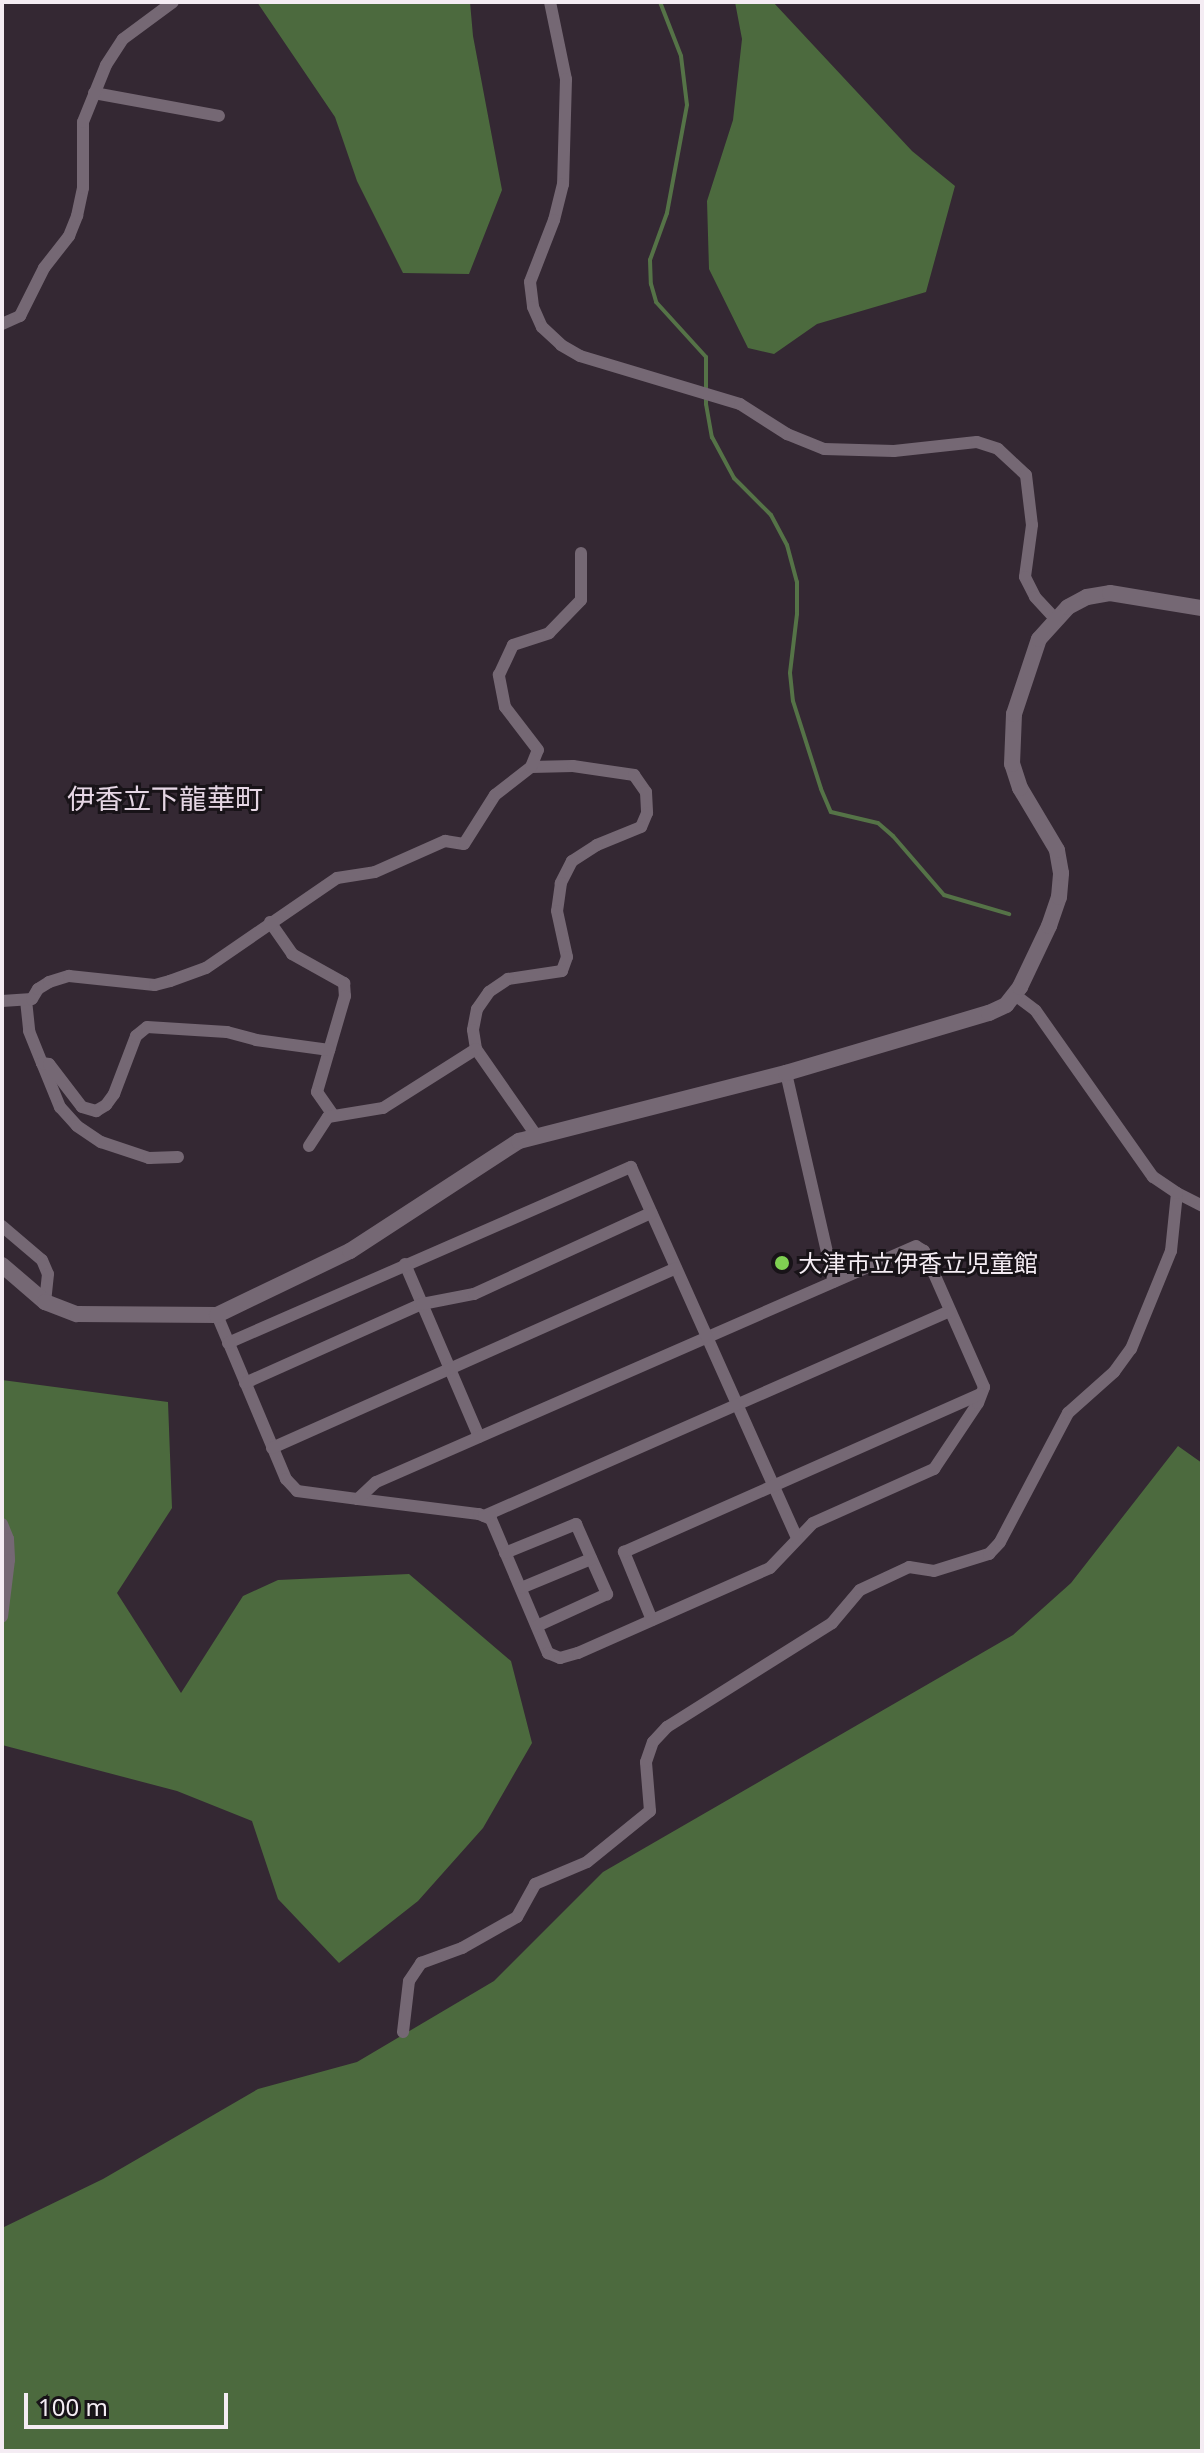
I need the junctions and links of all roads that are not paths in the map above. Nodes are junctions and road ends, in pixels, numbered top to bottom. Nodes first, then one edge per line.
1 (173, 2) edge
2 (550, 2) edge
3 (94, 93) junction
4 (219, 116) dead end
5 (2, 324) edge
6 (581, 553) dead end
7 (1202, 608) edge
8 (1051, 614) dead end
9 (531, 767) junction
10 (270, 922) junction
11 (1014, 994) junction
12 (26, 1000) junction
13 (2, 1001) edge
14 (476, 1049) junction
15 (329, 1050) junction
16 (42, 1063) junction
17 (786, 1073) junction
18 (333, 1115) junction
19 (536, 1135) junction
20 (309, 1146) dead end
21 (178, 1157) dead end
22 (1177, 1193) junction
23 (1202, 1206) edge
24 (651, 1213) junction
25 (2, 1226) edge
26 (405, 1264) junction
27 (2, 1265) edge
28 (676, 1268) junction
29 (834, 1282) junction
30 (45, 1302) junction
31 (422, 1304) junction
32 (950, 1311) junction
33 (217, 1315) junction
34 (707, 1337) junction
35 (228, 1343) junction
36 (449, 1369) junction
37 (245, 1383) junction
38 (981, 1394) junction
39 (737, 1405) junction
40 (479, 1437) junction
41 (272, 1448) junction
42 (774, 1486) junction
43 (358, 1499) junction
44 (484, 1516) junction
45 (2, 1524) edge
46 (797, 1538) junction
47 (505, 1553) junction
48 (591, 1559) junction
49 (521, 1588) junction
50 (2, 1617) edge
51 (652, 1620) junction
52 (537, 1626) junction
53 (403, 2032) dead end

1 - 3 street
2 - 8 street
3 - 4 street
3 - 5 street
6 - 9 street
7 - 11 street
9 - 10 street
9 - 14 street
10 - 12 street
10 - 15 street
11 - 17 street
11 - 22 street
12 - 13 street
12 - 16 street
14 - 18 street
14 - 19 street
15 - 16 street
15 - 18 street
16 - 21 street
17 - 19 street
17 - 29 street
18 - 20 street
19 - 33 street
22 - 23 street
22 - 53 street
24 - 26 street
24 - 28 street
24 - 31 street
25 - 30 street
26 - 31 street
26 - 35 street
27 - 30 street
28 - 34 street
28 - 36 street
29 - 32 street
29 - 34 street
30 - 33 street
31 - 36 street
31 - 37 street
32 - 38 street
32 - 39 street
33 - 35 street
34 - 39 street
34 - 40 street
35 - 37 street
36 - 40 street
36 - 41 street
37 - 41 street
38 - 42 street
38 - 46 street
39 - 42 street
39 - 44 street
40 - 43 street
41 - 43 street
42 - 46 street
42 - 51 street
43 - 44 street
44 - 47 street
45 - 50 street
46 - 51 street
47 - 48 street
47 - 49 street
48 - 49 street
48 - 52 street
49 - 52 street
51 - 52 street

